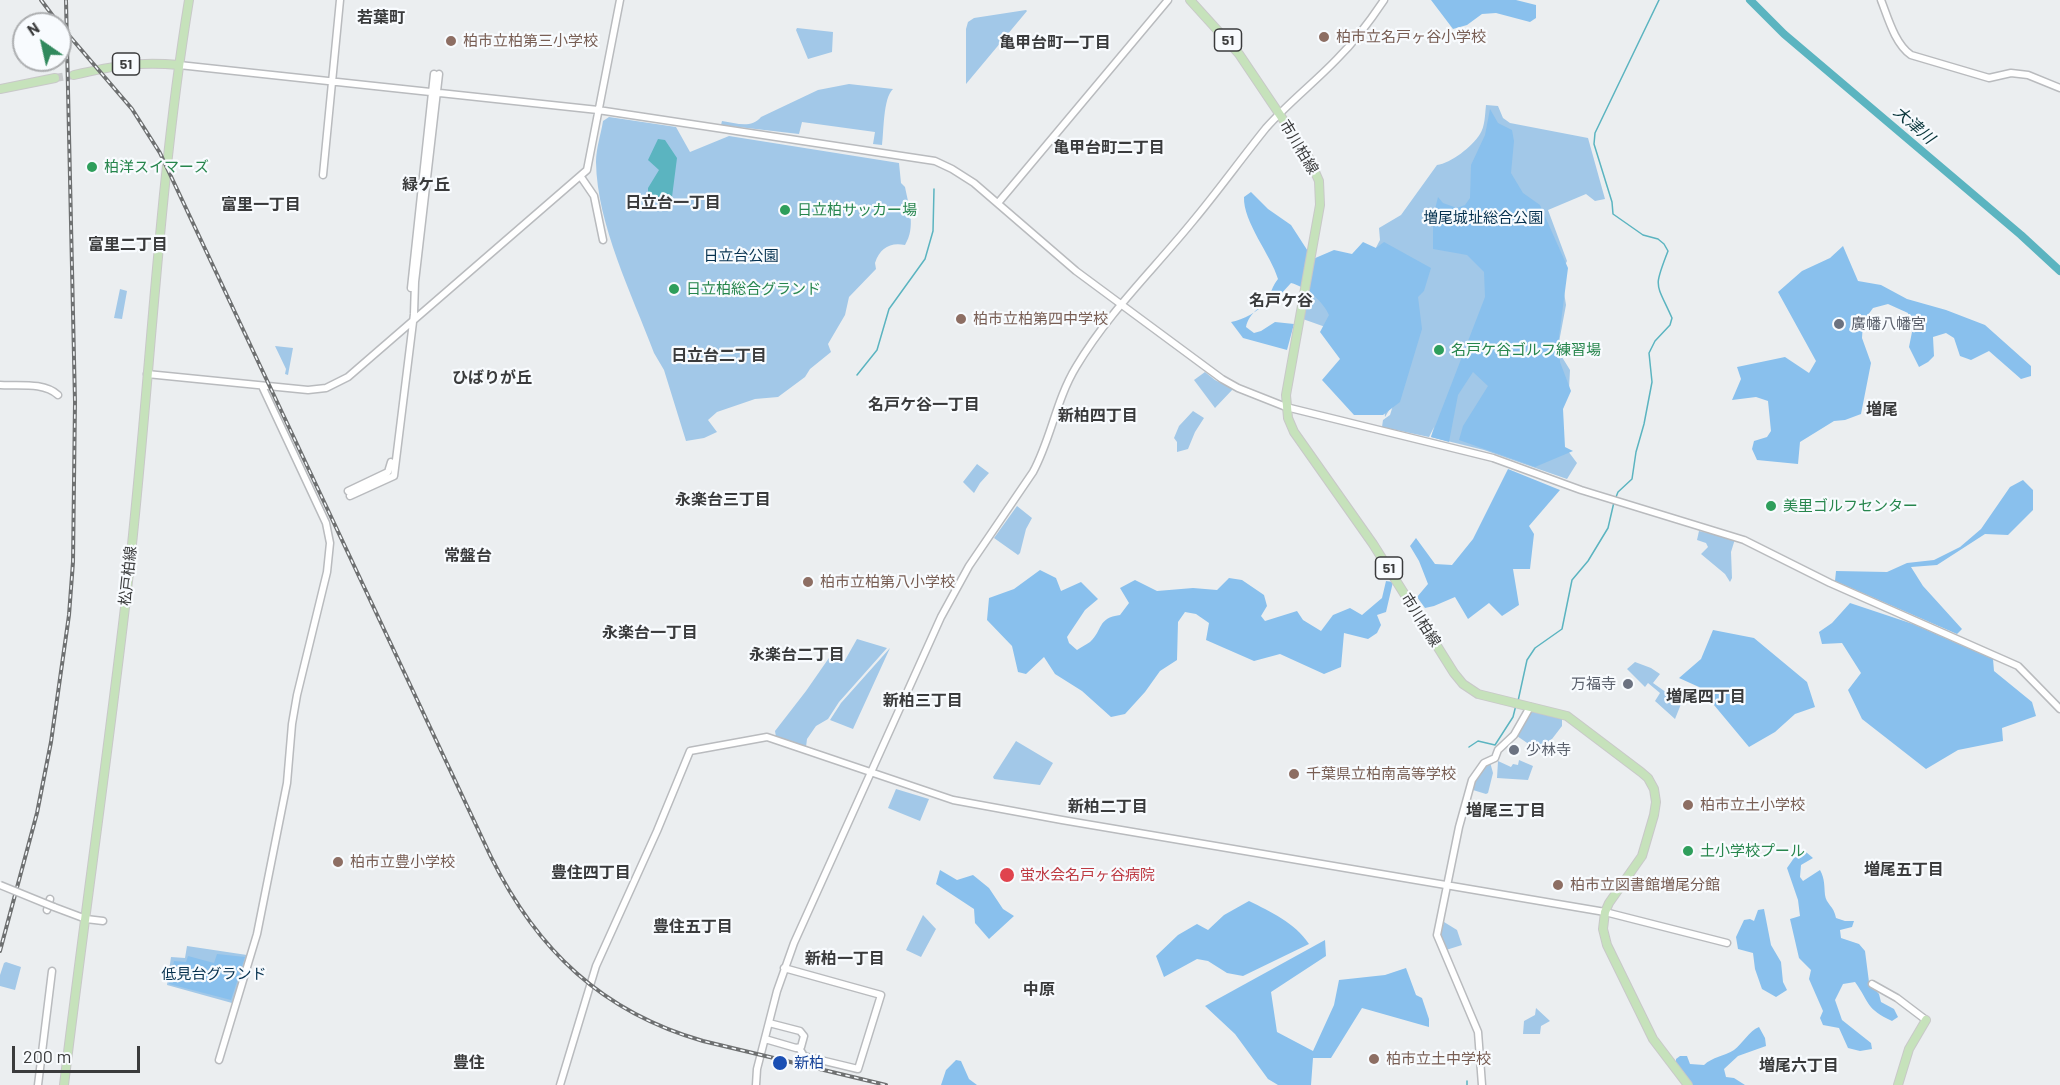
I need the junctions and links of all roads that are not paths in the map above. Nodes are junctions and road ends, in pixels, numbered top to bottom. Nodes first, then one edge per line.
1 (189, 0) edge
2 (340, 0) edge
3 (620, 0) edge
4 (1168, 0) edge
5 (1190, 0) edge
6 (1384, 0) edge
7 (1881, 0) edge
8 (178, 65) junction
9 (436, 74) dead end
10 (74, 75) tunnel mouth
11 (55, 78) tunnel mouth
12 (333, 81) junction
13 (2060, 88) edge
14 (0, 89) edge
15 (434, 93) junction
16 (597, 110) junction
17 (1279, 113) junction
18 (323, 175) dead end
19 (581, 177) junction
20 (998, 203) junction
21 (603, 240) dead end
22 (1121, 305) junction
23 (411, 322) junction
24 (147, 374) junction
25 (0, 385) edge
26 (262, 386) junction
27 (58, 395) dead end
28 (1286, 407) junction
29 (349, 493) dead end
30 (1530, 707) junction
31 (2060, 709) edge
32 (871, 773) junction
33 (1448, 884) junction
34 (0, 885) edge
35 (50, 899) dead end
36 (50, 908) junction
37 (1605, 912) junction
38 (86, 919) junction
39 (103, 921) dead end
40 (1727, 943) dead end
41 (784, 968) junction
42 (52, 971) dead end
43 (1872, 984) dead end
44 (1926, 1020) joint
45 (769, 1023) junction
46 (765, 1040) junction
47 (799, 1048) junction
48 (219, 1060) dead end
49 (38, 1085) edge
50 (64, 1085) edge
51 (560, 1085) edge
52 (756, 1085) edge
53 (1482, 1085) edge
54 (1688, 1085) edge
55 (1898, 1085) edge

1 - 8 main road, 松戸柏線
2 - 12 street
3 - 16 street
4 - 20 street
5 - 17 main road, 市川柏線 / 51
6 - 17 street
7 - 13 street
8 - 10 main road, 51
8 - 12 street
8 - 24 main road, 松戸柏線
9 - 15 street
11 - 14 main road
12 - 15 street
12 - 18 street
15 - 16 street
15 - 23 street
16 - 19 street
16 - 20 street
17 - 22 street
17 - 28 main road, 市川柏線 / 51
19 - 21 street
19 - 23 street
20 - 22 street
22 - 28 street
22 - 32 street
23 - 26 street
23 - 29 street
24 - 26 street
24 - 38 main road, 松戸柏線
25 - 27 street
26 - 48 street
28 - 30 main road, 市川柏線 / 51
28 - 31 street
30 - 33 street
30 - 37 main road, 市川柏線 / 51
32 - 33 street
32 - 41 street
32 - 51 street
33 - 37 street
33 - 53 street
34 - 36 street, bridge
35 - 36 street
36 - 38 street
37 - 40 street
37 - 54 main road
38 - 39 street
38 - 50 main road, 松戸柏線
41 - 45 street
41 - 47 street
42 - 49 street
43 - 44 street
44 - 55 main road
45 - 46 street
45 - 47 street
46 - 47 street
46 - 52 street

